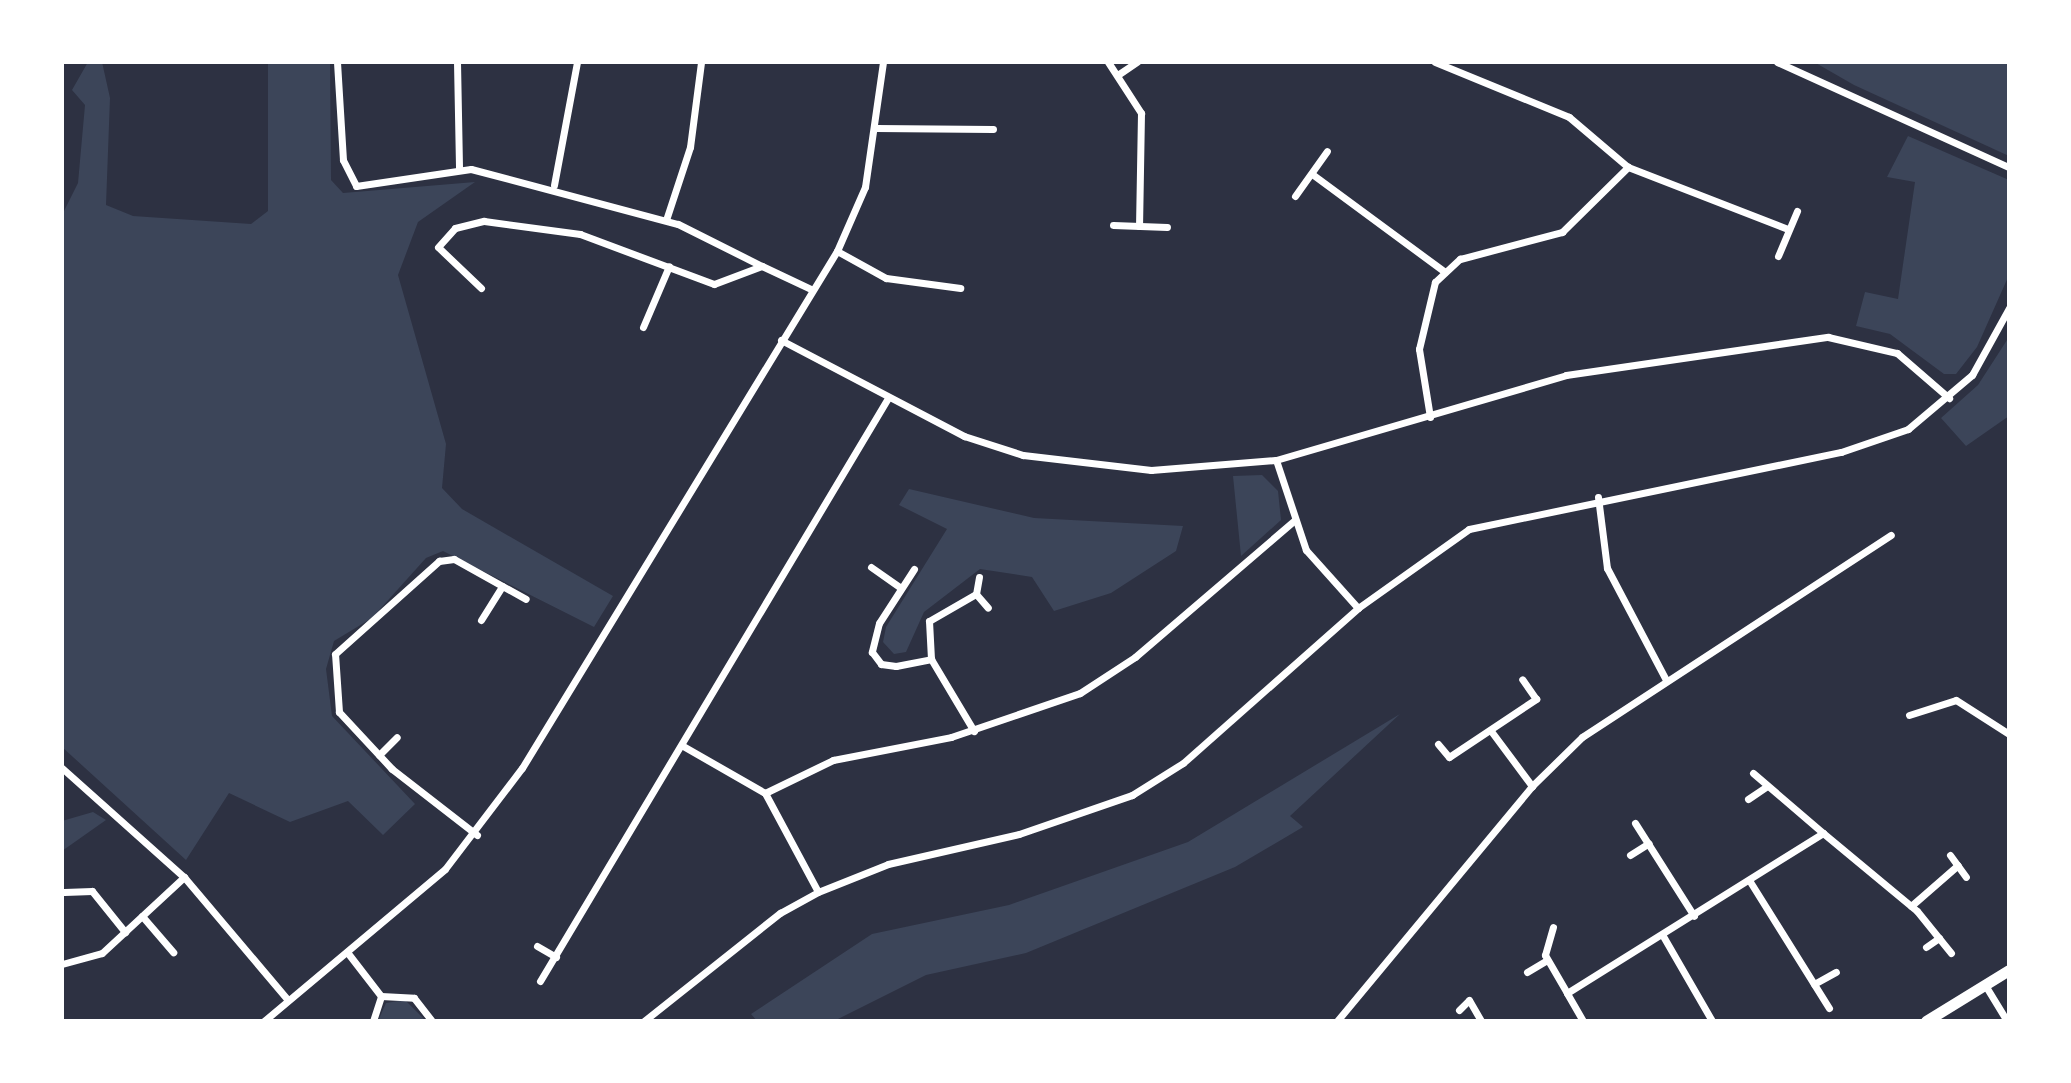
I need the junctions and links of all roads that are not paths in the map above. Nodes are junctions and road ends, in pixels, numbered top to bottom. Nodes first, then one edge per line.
1 (337, 62) edge
2 (457, 62) edge
3 (577, 62) edge
4 (701, 62) edge
5 (883, 62) edge
6 (1108, 62) edge
7 (1137, 62) edge
8 (1435, 62) edge
9 (1777, 62) edge
10 (1119, 74) junction
11 (876, 128) junction
12 (993, 129) dead end
13 (1327, 151) dead end
14 (1628, 167) junction
15 (2009, 167) edge
16 (459, 170) junction
17 (1312, 174) junction
18 (554, 185) junction
19 (1295, 196) dead end
20 (1797, 211) dead end
21 (666, 220) junction
22 (1113, 225) dead end
23 (1139, 226) junction
24 (1167, 227) dead end
25 (1788, 229) junction
26 (837, 251) junction
27 (1778, 256) dead end
28 (669, 266) junction
29 (762, 266) junction
30 (1445, 272) junction
31 (481, 288) dead end
32 (960, 288) dead end
33 (813, 290) junction
34 (2009, 308) edge
35 (643, 327) dead end
36 (781, 340) junction
37 (888, 398) junction
38 (1949, 398) junction
39 (1430, 417) junction
40 (1276, 460) junction
41 (1598, 497) junction
42 (1295, 520) junction
43 (1891, 535) dead end
44 (871, 567) dead end
45 (914, 569) dead end
46 (979, 577) dead end
47 (502, 586) junction
48 (900, 587) junction
49 (976, 594) junction
50 (526, 599) dead end
51 (988, 608) dead end
52 (1358, 608) junction
53 (481, 620) dead end
54 (931, 659) junction
55 (1522, 679) dead end
56 (1666, 680) junction
57 (1909, 715) dead end
58 (974, 731) junction
59 (1491, 731) junction
60 (2009, 734) edge
61 (397, 737) dead end
62 (1438, 744) dead end
63 (683, 746) junction
64 (379, 755) junction
65 (62, 768) edge
66 (1753, 773) dead end
67 (1532, 786) junction
68 (1767, 786) junction
69 (765, 793) junction
70 (1748, 799) dead end
71 (1635, 823) dead end
72 (1823, 833) junction
73 (477, 835) junction
74 (1649, 843) junction
75 (1630, 855) dead end
76 (1950, 855) dead end
77 (1958, 865) junction
78 (184, 877) junction
79 (1966, 877) dead end
80 (1749, 880) junction
81 (64, 892) edge
82 (818, 892) junction
83 (1911, 906) junction
84 (142, 916) junction
85 (1694, 916) junction
86 (1553, 927) dead end
87 (125, 932) junction
88 (1663, 936) junction
89 (1939, 938) junction
90 (537, 946) dead end
91 (1926, 947) dead end
92 (173, 952) dead end
93 (347, 952) junction
94 (1951, 953) dead end
95 (556, 957) junction
96 (1547, 960) junction
97 (62, 964) edge
98 (2009, 970) edge
99 (1527, 972) dead end
100 (1836, 972) dead end
101 (540, 981) dead end
102 (1814, 984) junction
103 (1985, 985) junction
104 (1567, 993) junction
105 (381, 996) junction
106 (288, 1000) junction
107 (1829, 1008) dead end
108 (1459, 1010) dead end
109 (264, 1021) edge
110 (373, 1021) edge
111 (432, 1021) edge
112 (644, 1021) edge
113 (1337, 1021) edge
114 (1481, 1021) edge
115 (1583, 1021) edge
116 (1712, 1021) edge
117 (1926, 1021) edge
118 (2007, 1021) edge

1 - 16 street
2 - 16 street
3 - 18 street
4 - 21 street
5 - 11 street
6 - 10 street
7 - 10 street
8 - 14 street
9 - 15 street
10 - 23 street
11 - 12 street
11 - 26 street
13 - 17 street
14 - 25 street
14 - 30 street
16 - 18 street
17 - 19 street
17 - 30 street
18 - 21 street
20 - 25 street
21 - 29 street
22 - 23 street
23 - 24 street
25 - 27 street
26 - 32 street
26 - 33 street
28 - 29 street
28 - 31 street
28 - 35 street
29 - 33 street
30 - 39 street
33 - 36 street
34 - 38 street
36 - 37 street
36 - 73 street
37 - 40 street
37 - 63 street
38 - 39 street
38 - 41 street
39 - 40 street
40 - 42 street
41 - 52 street
41 - 56 street
42 - 52 street
42 - 58 street
43 - 56 street
44 - 48 street
45 - 48 street
46 - 49 street
47 - 50 street
47 - 53 street
47 - 64 street
48 - 54 street
49 - 51 street
49 - 54 street
52 - 82 street
54 - 58 street
55 - 59 street
56 - 67 street
57 - 60 street
58 - 69 street
59 - 62 street
59 - 67 street
61 - 64 street
63 - 69 street
63 - 95 street
64 - 73 street
65 - 78 street
66 - 68 street
67 - 113 street
68 - 70 street
68 - 72 street
69 - 82 street
71 - 74 street
72 - 80 street
72 - 83 street
73 - 93 street
74 - 75 street
74 - 85 street
76 - 77 street
77 - 79 street
77 - 83 street
78 - 84 street
78 - 106 street
80 - 85 street
80 - 102 street
81 - 87 street
82 - 112 street
83 - 89 street
84 - 87 street
84 - 92 street
85 - 88 street
86 - 96 street
87 - 97 street
88 - 104 street
88 - 116 street
89 - 91 street
89 - 94 street
90 - 95 street
93 - 105 street
93 - 106 street
95 - 101 street
96 - 99 street
96 - 104 street
98 - 103 main road
100 - 102 street
102 - 107 street
103 - 117 main road
103 - 118 street
104 - 115 street
105 - 110 street
105 - 111 street
106 - 109 street
108 - 114 street

